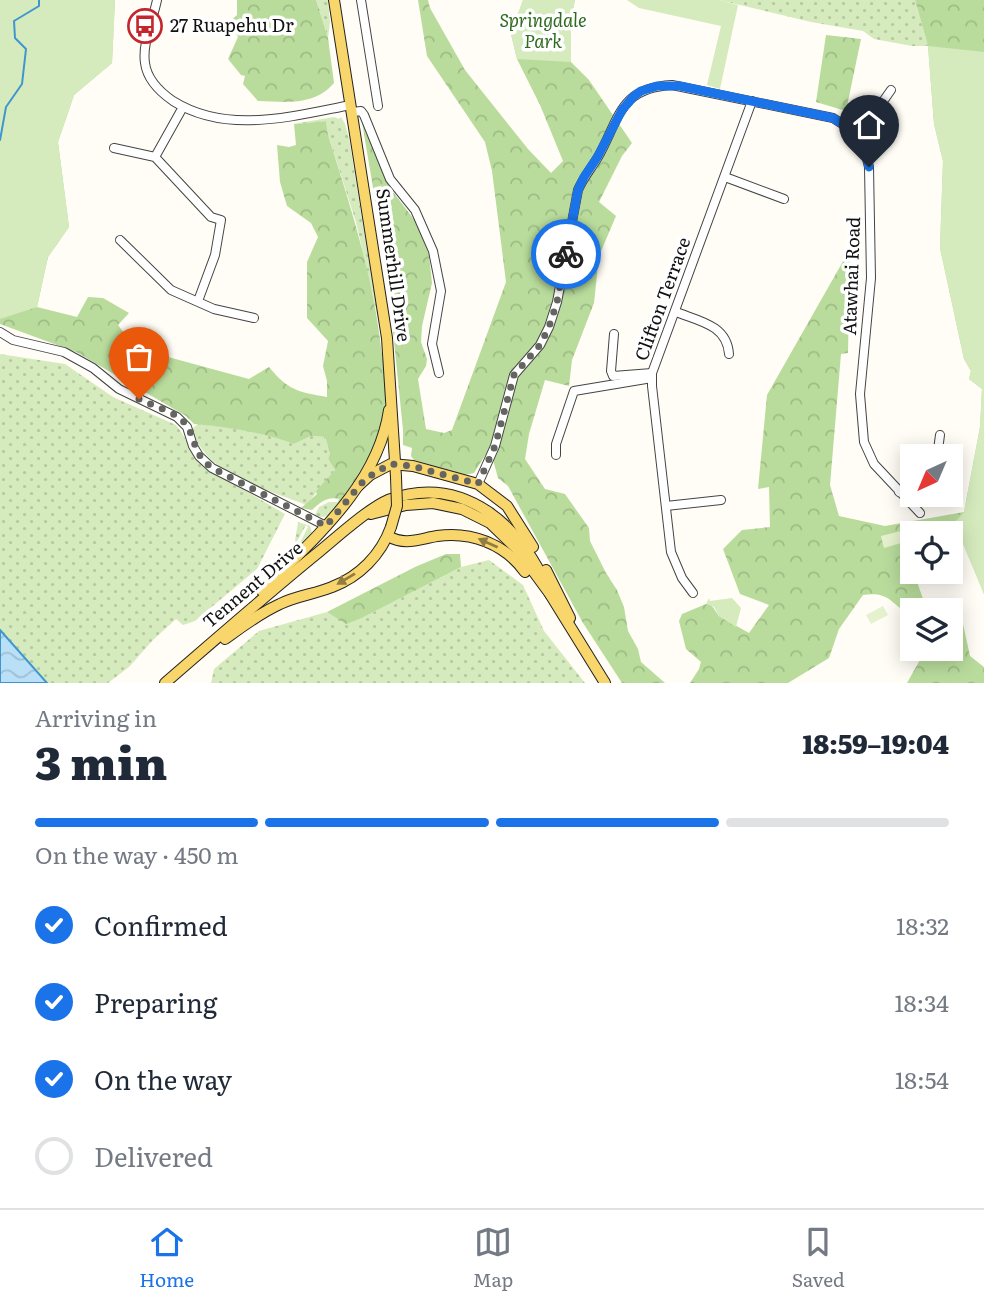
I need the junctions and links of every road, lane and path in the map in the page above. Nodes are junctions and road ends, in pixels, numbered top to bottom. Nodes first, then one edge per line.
1 (157, 0) edge
2 (334, 0) edge
3 (361, 0) edge
4 (891, 90) dead end
5 (752, 101) junction
6 (378, 106) dead end
7 (183, 107) junction
8 (352, 108) junction
9 (855, 132) junction
10 (114, 148) dead end
11 (155, 157) junction
12 (725, 177) junction
13 (784, 199) dead end
14 (120, 240) dead end
15 (198, 301) junction
16 (676, 312) junction
17 (254, 318) dead end
18 (0, 332) edge
19 (614, 334) dead end
20 (730, 354) dead end
21 (439, 373) dead end
22 (652, 376) junction
23 (392, 390) junction
24 (940, 435) dead end
25 (939, 444) edge
26 (556, 455) dead end
27 (396, 464) junction
28 (478, 484) junction
29 (358, 486) junction
30 (899, 492) joint
31 (721, 500) dead end
32 (666, 506) junction
33 (920, 513) dead end
34 (326, 526) junction
35 (389, 531) junction
36 (693, 593) dead end
37 (213, 642) junction
38 (582, 647) junction
39 (174, 675) junction
40 (164, 683) edge
41 (605, 683) edge

1 - 7 street
2 - 8 main road, Summerhill Drive
3 - 6 street
4 - 9 street
5 - 9 street
5 - 12 street, Clifton Terrace
5 - 28 street
7 - 8 street
7 - 11 street
8 - 21 street
8 - 23 main road, Summerhill Drive
9 - 30 street, Atawhai Road
10 - 11 street
11 - 15 street
12 - 13 street
12 - 16 street, Clifton Terrace
14 - 15 street
15 - 17 street
16 - 20 street
16 - 22 street, Clifton Terrace
18 - 34 street
19 - 22 street
22 - 26 street
22 - 32 street, Clifton Terrace
23 - 27 main road, Summerhill Drive
23 - 29 main road
24 - 25 street
27 - 28 main road
27 - 29 main road
27 - 35 main road, Summerhill Drive, bridge
28 - 38 main road
29 - 34 main road
30 - 33 street, Atawhai Road
31 - 32 street
32 - 36 street, Clifton Terrace
34 - 37 main road
38 -> 35 main road
35 -> 39 main road
37 - 38 main road, Tennent Drive
37 - 39 main road, Tennent Drive
38 - 41 main road, Tennent Drive
39 - 40 main road, Tennent Drive

